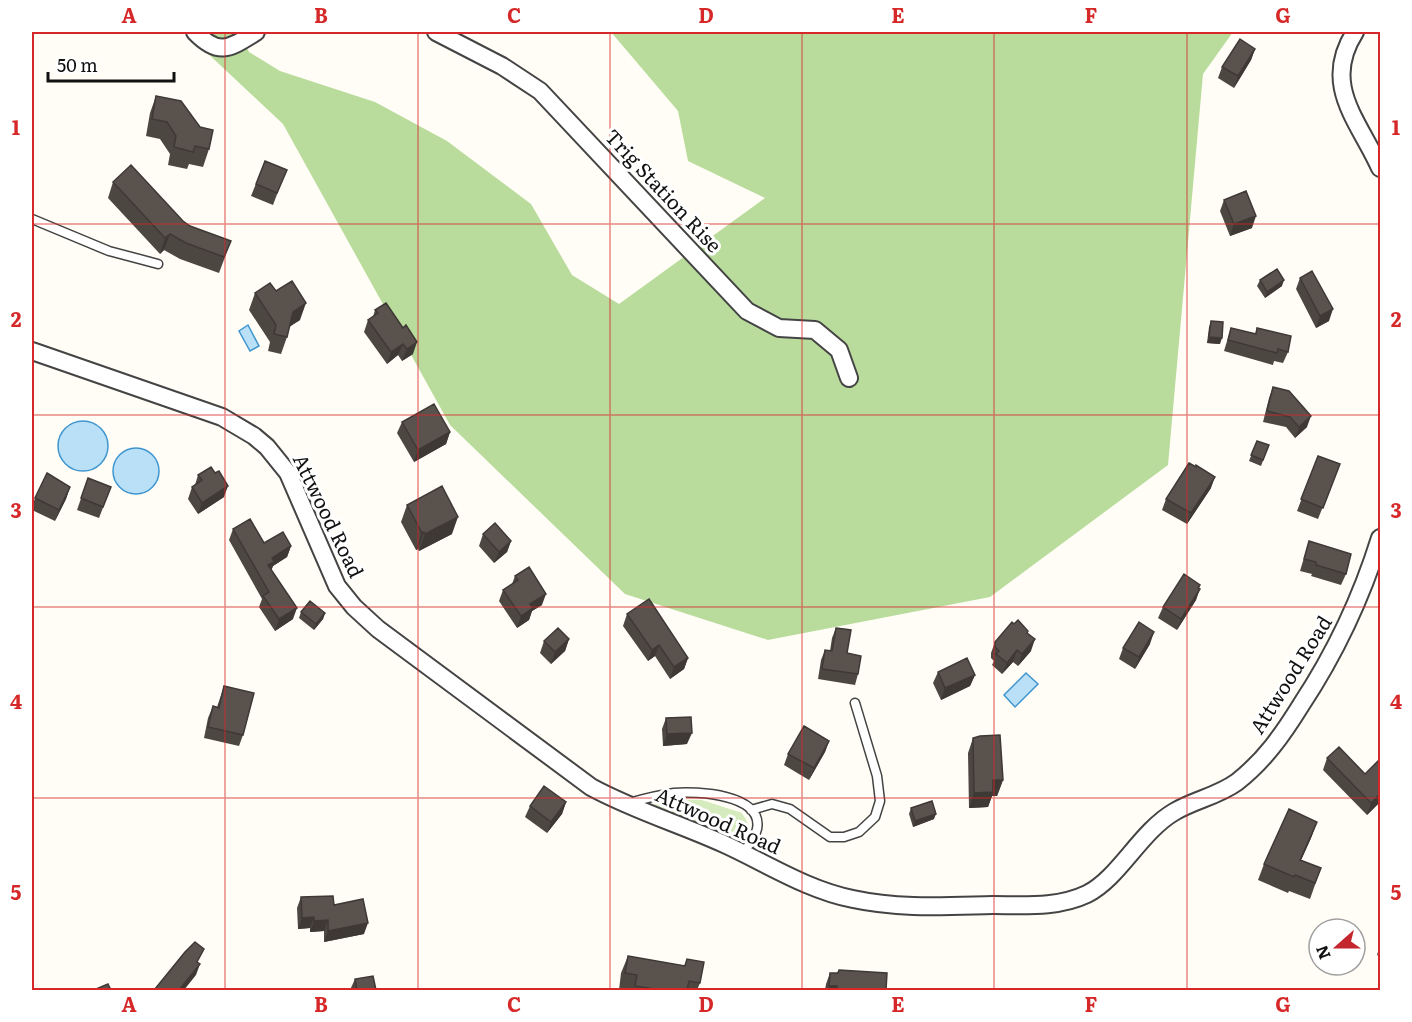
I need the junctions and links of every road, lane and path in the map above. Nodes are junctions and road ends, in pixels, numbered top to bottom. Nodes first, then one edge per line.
1 (195, 32) edge
2 (256, 32) edge
3 (436, 32) edge
4 (1355, 32) edge
5 (1380, 168) edge
6 (32, 219) edge
7 (158, 264) dead end
8 (32, 351) edge
9 (849, 378) dead end
10 (1380, 538) edge
11 (855, 703) dead end
12 (625, 804) junction
13 (751, 810) junction
14 (743, 853) junction

1 - 2 street
3 - 9 street, Trig Station Rise
4 - 5 street
6 - 7 lane
8 - 12 street, Attwood Road
10 - 14 street, Attwood Road
11 - 13 lane
12 - 13 lane
12 - 14 street, Attwood Road
13 - 14 lane

